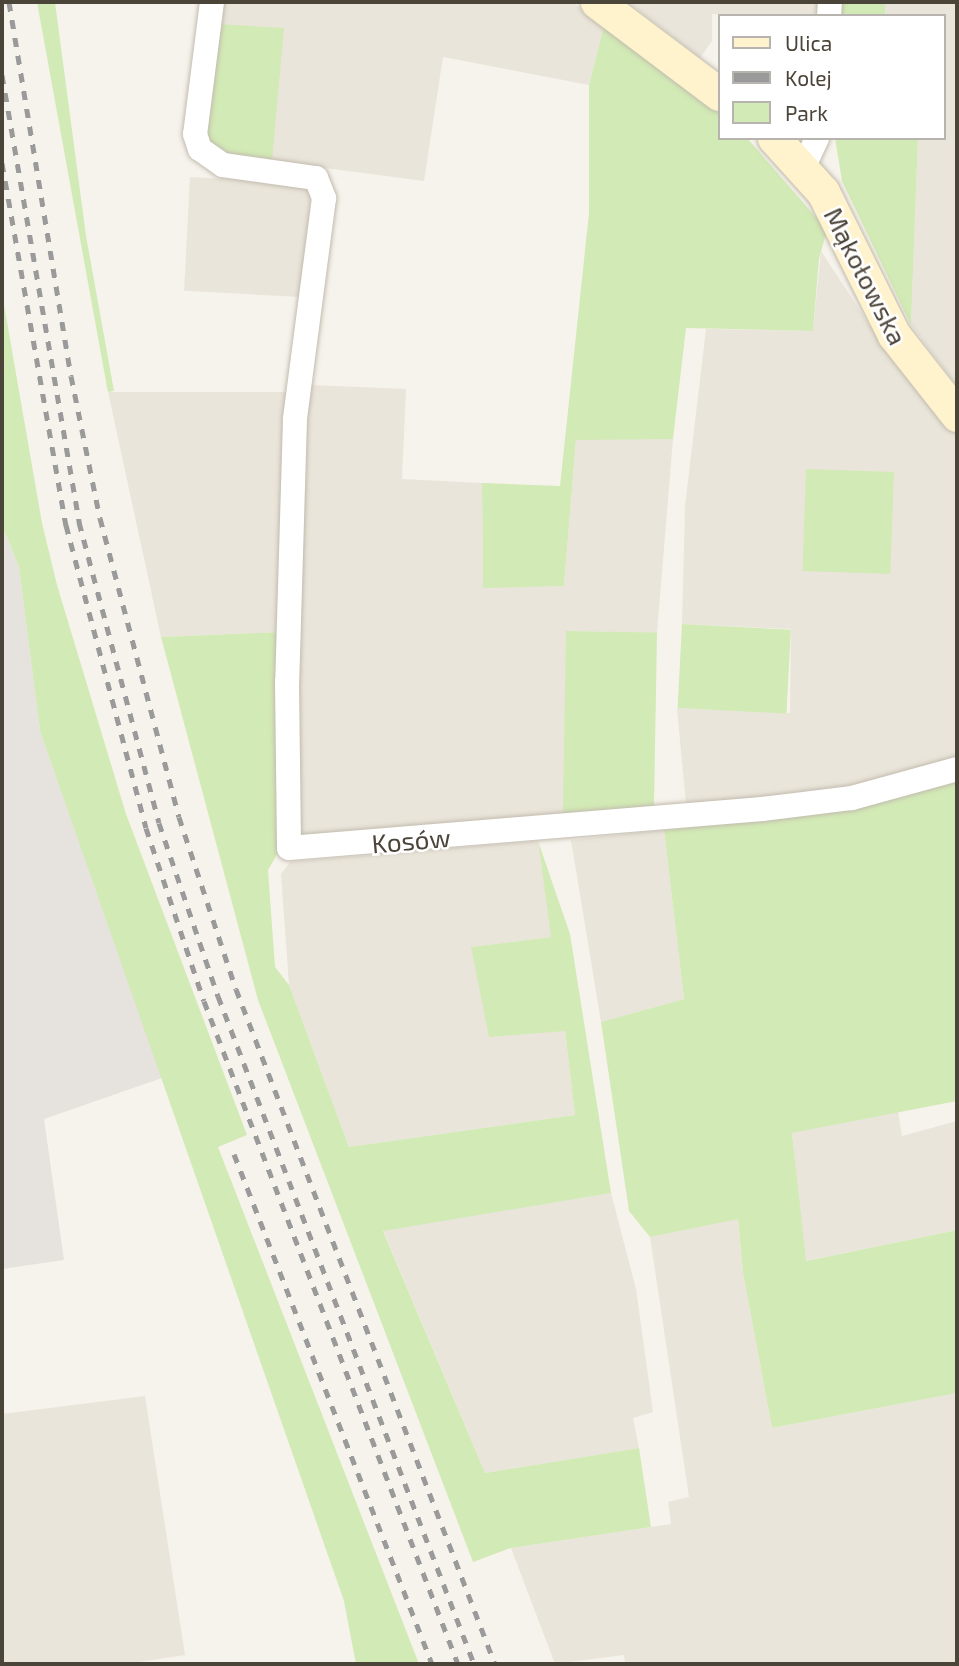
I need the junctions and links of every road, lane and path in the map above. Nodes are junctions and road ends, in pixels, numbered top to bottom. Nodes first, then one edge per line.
1 (212, 2) edge
2 (597, 2) edge
3 (718, 93) edge
4 (779, 140) edge
5 (811, 152) edge
6 (957, 415) edge
7 (957, 769) edge

1 - 7 street, Kosów
2 - 3 street
4 - 5 street, Mąkołowska
5 - 6 street, Mąkołowska

